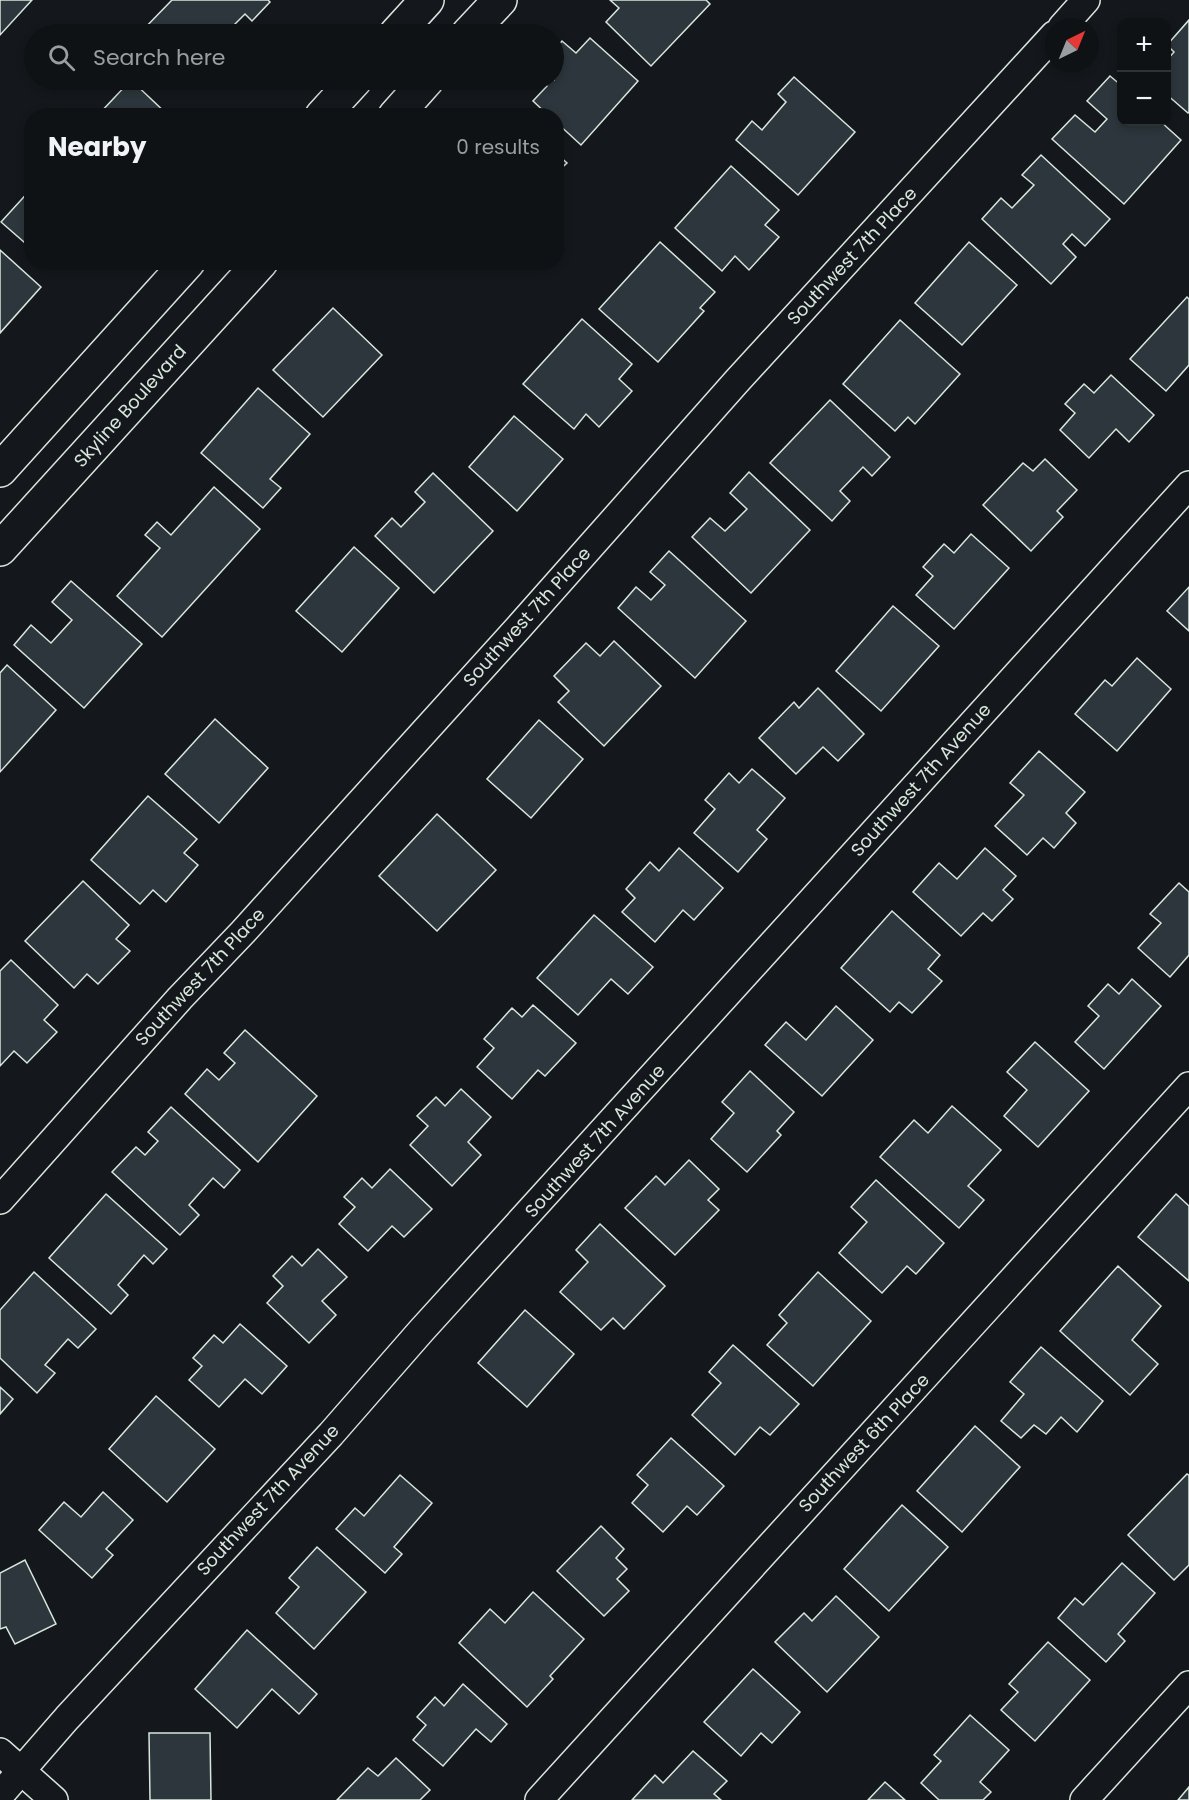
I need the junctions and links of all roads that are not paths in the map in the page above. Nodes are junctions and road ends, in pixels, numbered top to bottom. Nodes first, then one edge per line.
1 (427, 0) edge
2 (500, 0) edge
3 (1086, 0) edge
4 (1070, 18) edge
5 (405, 24) edge
6 (477, 24) edge
7 (1045, 45) edge
8 (346, 90) edge
9 (418, 90) edge
10 (329, 108) edge
11 (401, 108) edge
12 (181, 270) edge
13 (254, 270) edge
14 (0, 470) edge
15 (1189, 485) edge
16 (0, 549) edge
17 (1189, 1086) edge
18 (0, 1200) edge
19 (1189, 1685) edge
20 (0, 1752) edge
21 (21, 1772) junction
22 (0, 1795) edge
23 (54, 1800) edge
24 (539, 1800) edge
25 (1084, 1800) edge

1 - 5 street
2 - 6 street
3 - 4 street
7 - 18 street, Southwest 7th Place
8 - 10 street
9 - 11 street
12 - 14 street
13 - 16 street, Skyline Boulevard
15 - 21 street, Southwest 7th Avenue
17 - 24 street, Southwest 6th Place
19 - 25 street
20 - 21 street
21 - 22 street, Southwest 7th Avenue
21 - 23 street

